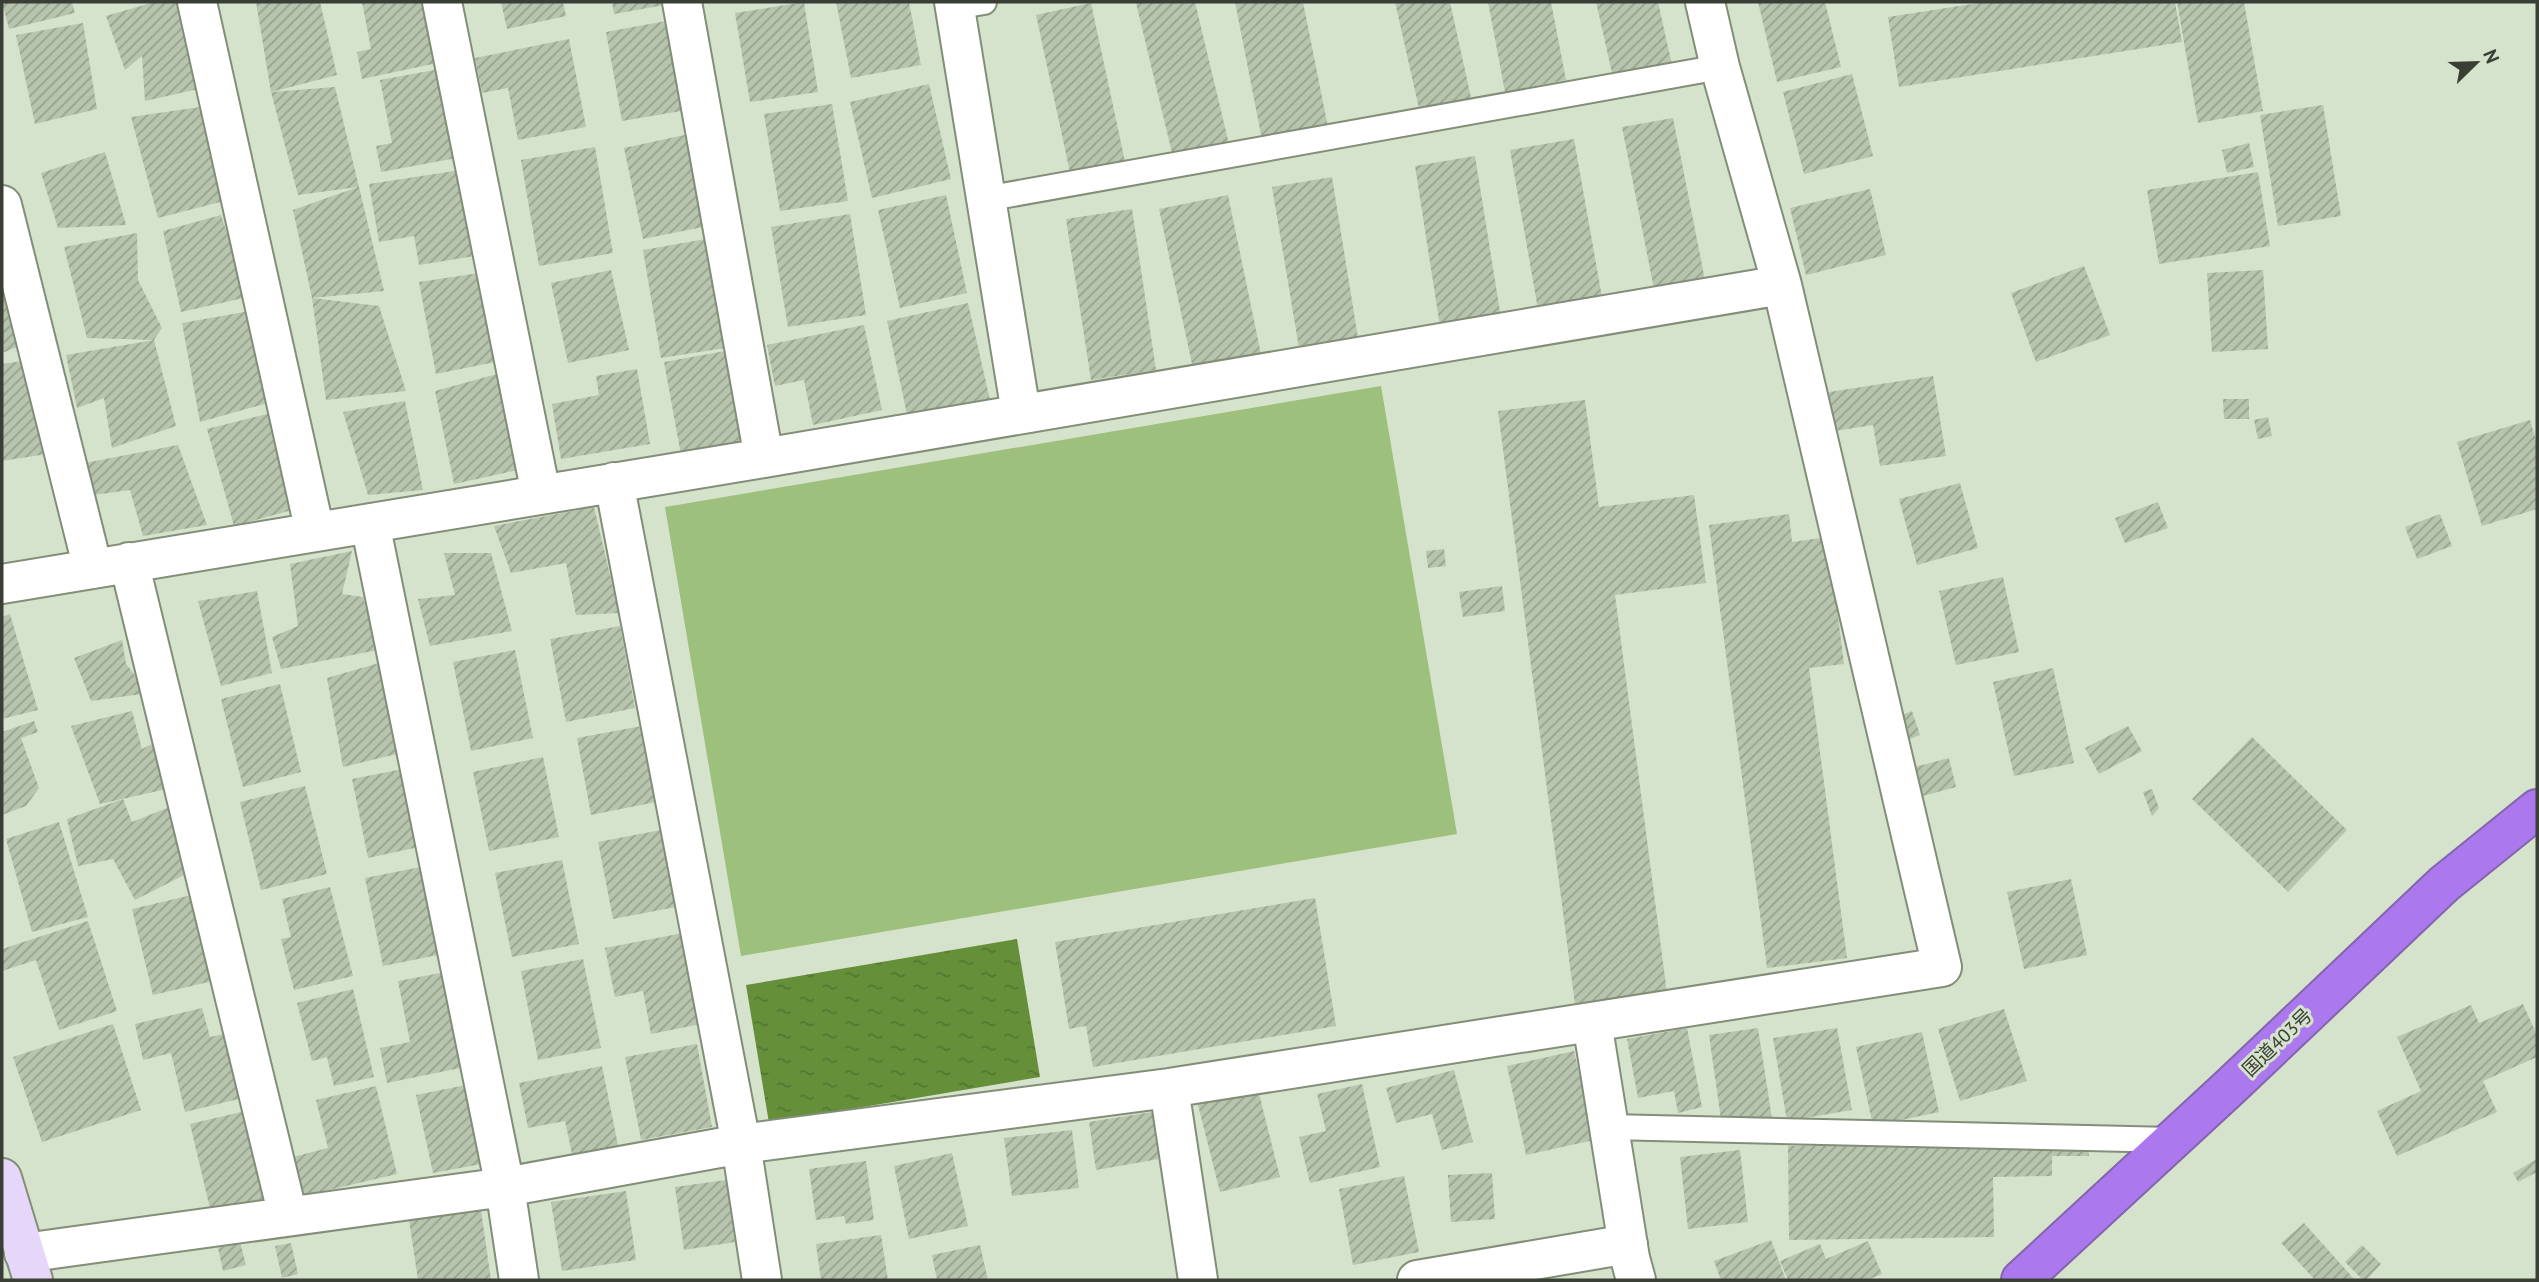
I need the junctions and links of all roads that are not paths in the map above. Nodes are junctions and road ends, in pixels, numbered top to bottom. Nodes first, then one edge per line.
1 (197, 2) edge
2 (442, 2) edge
3 (682, 2) edge
4 (1705, 2) edge
5 (964, 4) edge
6 (1720, 67) junction
7 (985, 199) junction
8 (2, 205) edge
9 (1782, 285) junction
10 (1021, 413) junction
11 (764, 458) junction
12 (614, 482) junction
13 (541, 494) junction
14 (370, 523) junction
15 (315, 532) junction
16 (111, 566) junction
17 (2, 584) edge
18 (2537, 809) edge
19 (1592, 1022) junction
20 (1169, 1088) junction
21 (1609, 1127) junction
22 (2173, 1140) junction
23 (741, 1143) junction
24 (2, 1178) edge
25 (505, 1187) junction
26 (288, 1216) junction
27 (1632, 1262) edge
28 (28, 1267) edge
29 (519, 1280) edge
30 (762, 1280) edge
31 (1198, 1280) edge
32 (1417, 1280) edge
33 (2021, 1280) edge

1 - 15 street
2 - 13 street
3 - 11 street
4 - 6 street
5 - 7 street
6 - 7 lane
6 - 9 street
7 - 10 street
8 - 16 street
9 - 10 street
9 - 19 street
10 - 11 street
11 - 12 street
12 - 13 street
12 - 23 street
13 - 14 street
14 - 15 street
14 - 25 street
15 - 16 street
16 - 17 street
16 - 26 street
18 - 22 highway, 国道403号
19 - 20 street
19 - 21 street
20 - 23 street
20 - 31 street
21 - 22 lane
21 - 27 street
22 - 33 highway, 国道403号
23 - 25 street
23 - 30 street
24 - 28 main road
25 - 26 street
25 - 29 street
26 - 28 street
27 - 32 street

